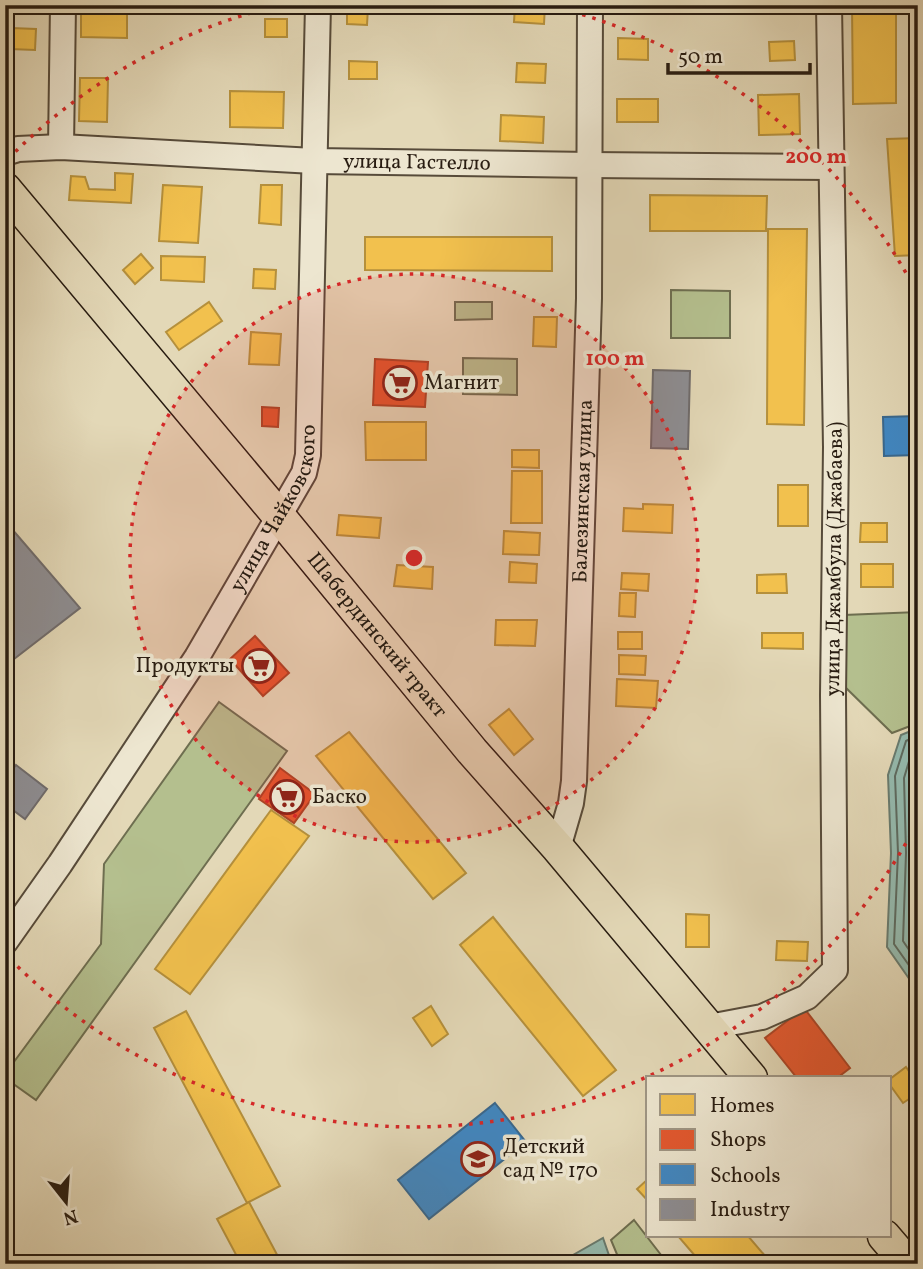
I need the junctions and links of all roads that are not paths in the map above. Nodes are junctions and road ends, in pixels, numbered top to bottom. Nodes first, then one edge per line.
1 (63, 5) edge
2 (318, 5) edge
3 (590, 5) edge
4 (830, 5) edge
5 (61, 147) junction
6 (5, 153) edge
7 (314, 161) junction
8 (590, 165) junction
9 (831, 167) junction
10 (5, 189) edge
11 (278, 515) junction
12 (558, 848) junction
13 (5, 942) edge
14 (709, 1027) junction
15 (749, 1076) edge
16 (886, 1238) edge
17 (908, 1264) edge

1 - 5 street
2 - 7 street, улица Чайковского
3 - 8 street, Балезинская улица
4 - 9 street, улица Джамбула (Джабаева)
5 - 6 street, улица Гастелло
5 - 7 street, улица Гастелло
7 - 8 street, улица Гастелло
7 - 11 street, улица Чайковского
8 - 9 street, улица Гастелло
8 - 12 street, Балезинская улица
9 - 14 street, улица Джамбула (Джабаева)
10 - 11 main road, Шабердинский тракт
11 - 12 main road, Шабердинский тракт
11 - 13 street, улица Чайковского
12 - 14 main road, Шабердинский тракт
14 - 15 main road, Шабердинский тракт
16 - 17 main road

